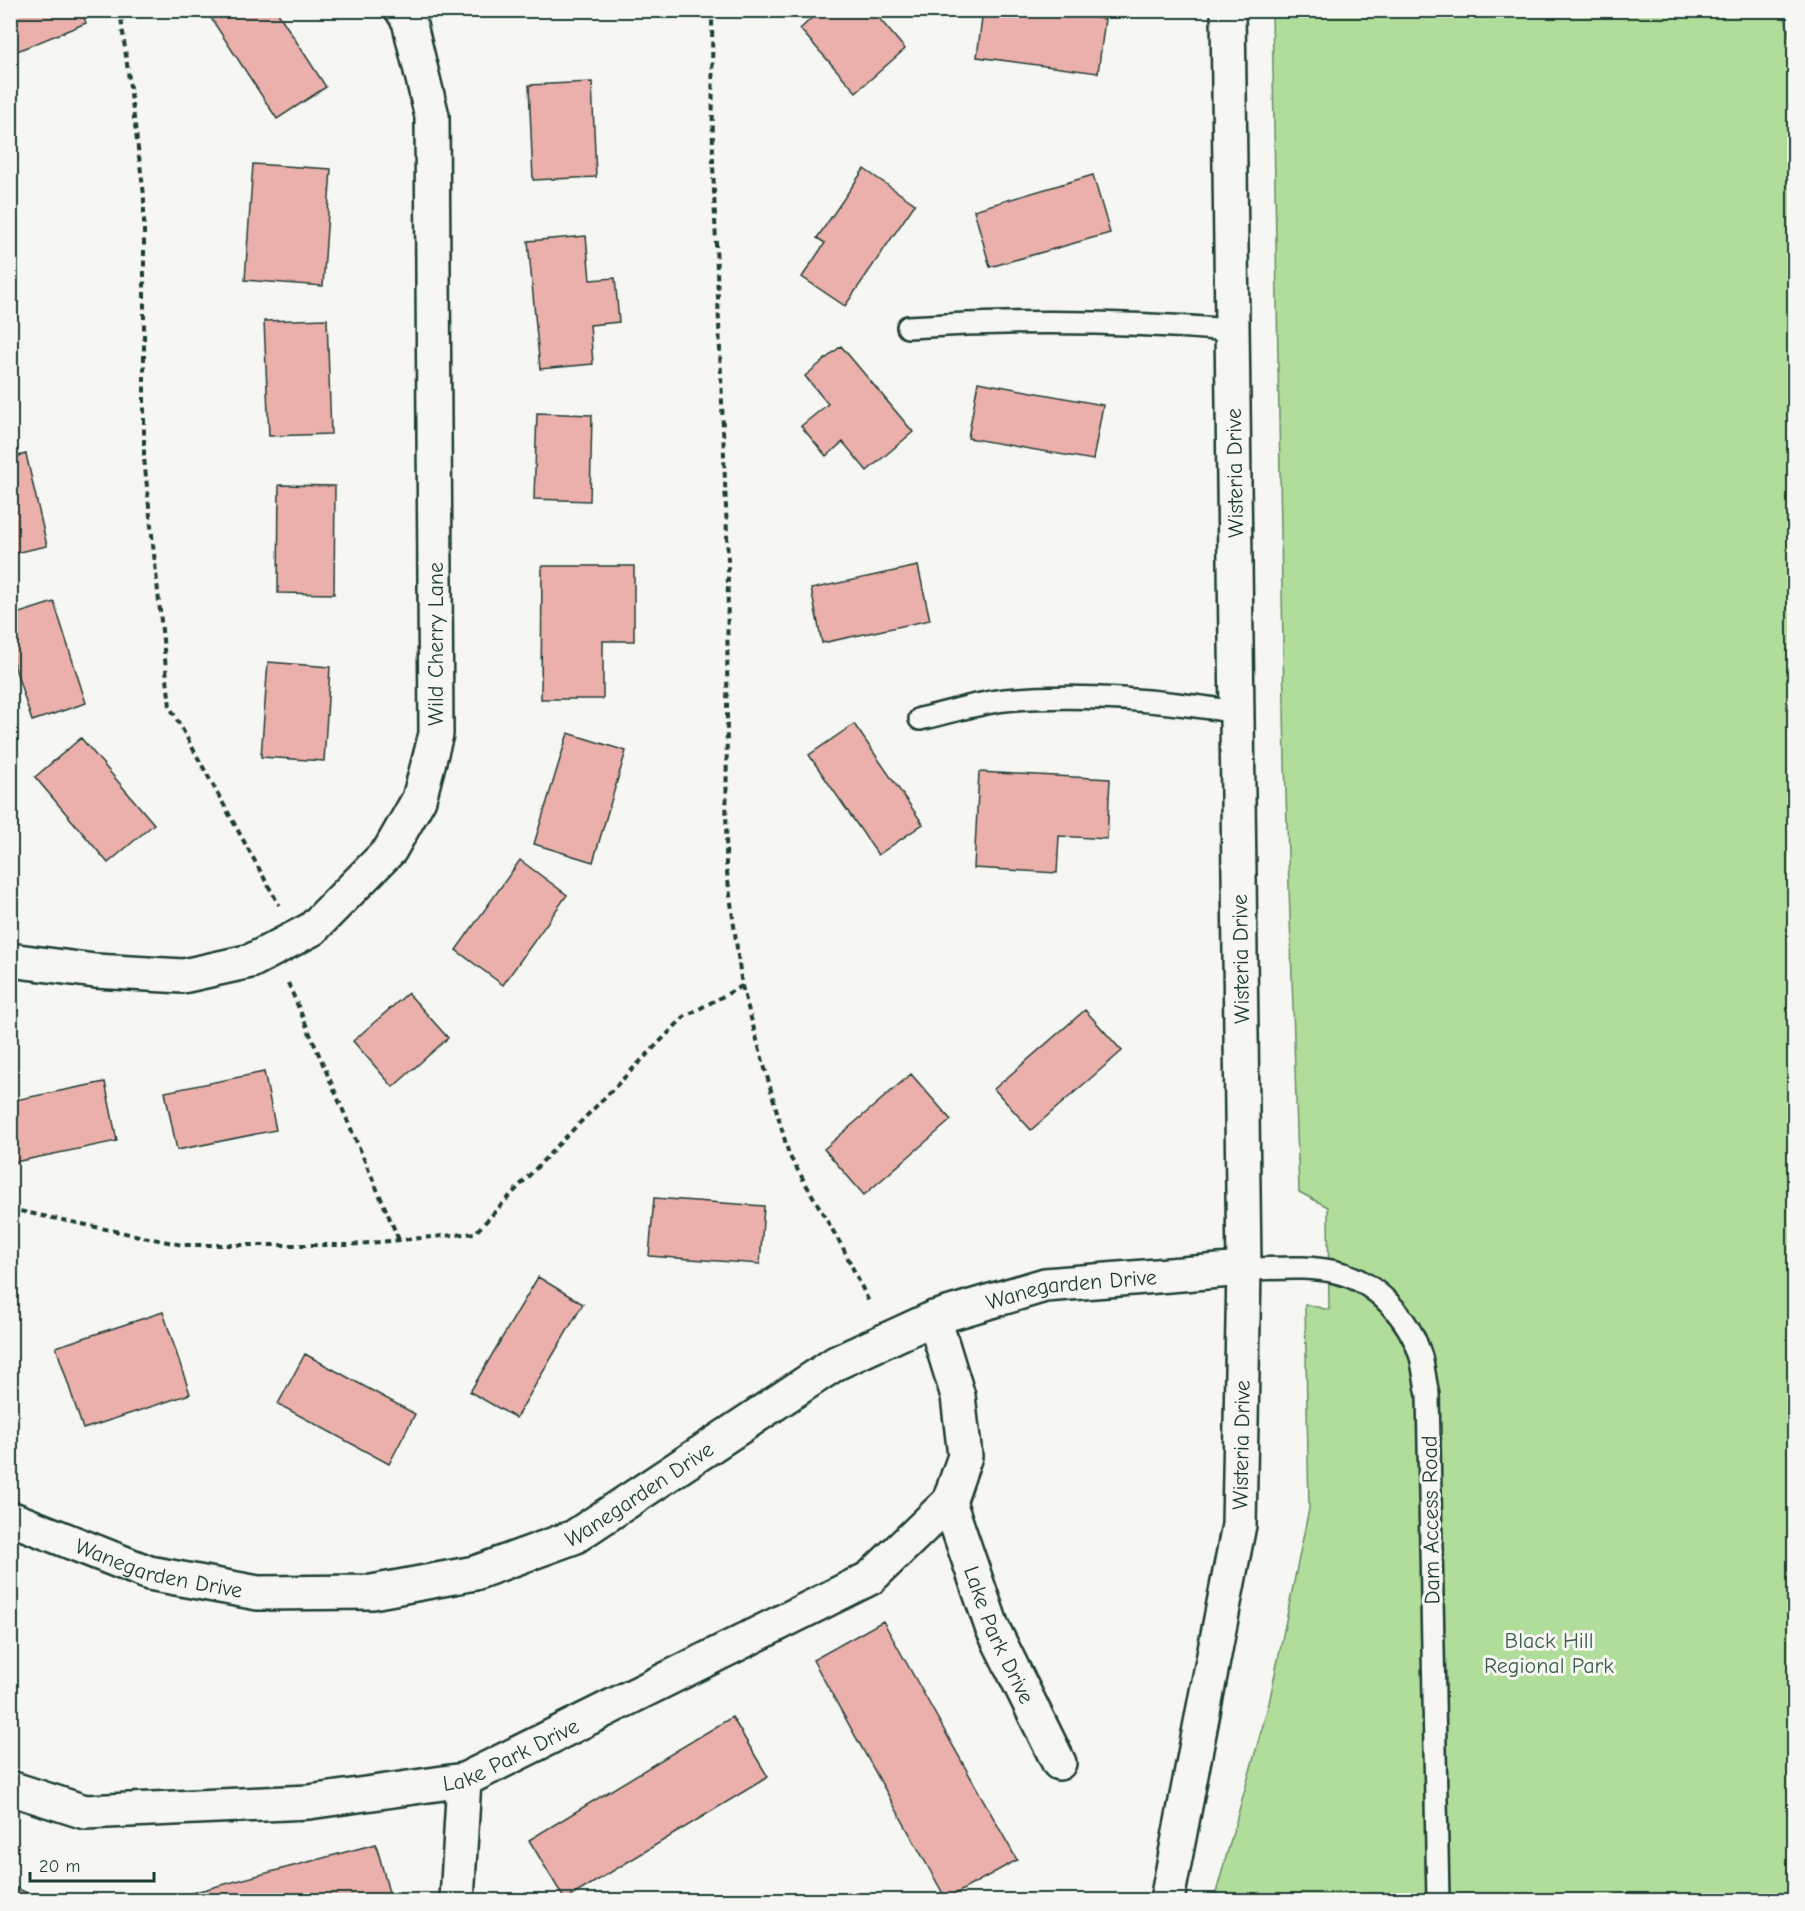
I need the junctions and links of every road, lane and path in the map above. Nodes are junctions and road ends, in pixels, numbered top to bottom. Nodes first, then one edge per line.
1 (120, 10) edge
2 (402, 10) edge
3 (712, 10) edge
4 (1228, 10) edge
5 (908, 327) dead end
6 (1232, 330) junction
7 (1237, 712) junction
8 (920, 719) dead end
9 (285, 943) junction
10 (10, 960) edge
11 (742, 986) junction
12 (10, 1209) edge
13 (399, 1240) junction
14 (1244, 1269) junction
15 (934, 1318) junction
16 (888, 1339) junction
17 (949, 1502) junction
18 (10, 1518) edge
19 (1059, 1763) dead end
20 (464, 1780) junction
21 (10, 1788) edge
22 (457, 1900) edge
23 (1167, 1900) edge
24 (1438, 1900) edge

1 - 9 path
2 - 9 street, Wild Cherry Lane
3 - 11 path
4 - 6 street, Wisteria Drive
5 - 6 lane
6 - 7 street, Wisteria Drive
7 - 8 lane
7 - 14 street, Wisteria Drive
9 - 10 street, Wild Cherry Lane
9 - 13 path
11 - 13 path
11 - 16 path
12 - 13 path
14 - 15 street, Wanegarden Drive
14 - 23 street, Wisteria Drive
14 - 24 lane, Dam Access Road
15 - 16 street, Wanegarden Drive
15 - 17 street, Lake Park Drive
16 - 18 street, Wanegarden Drive
17 - 19 street, Lake Park Drive
17 - 20 street, Lake Park Drive
20 - 21 street, Lake Park Drive
20 - 22 street

